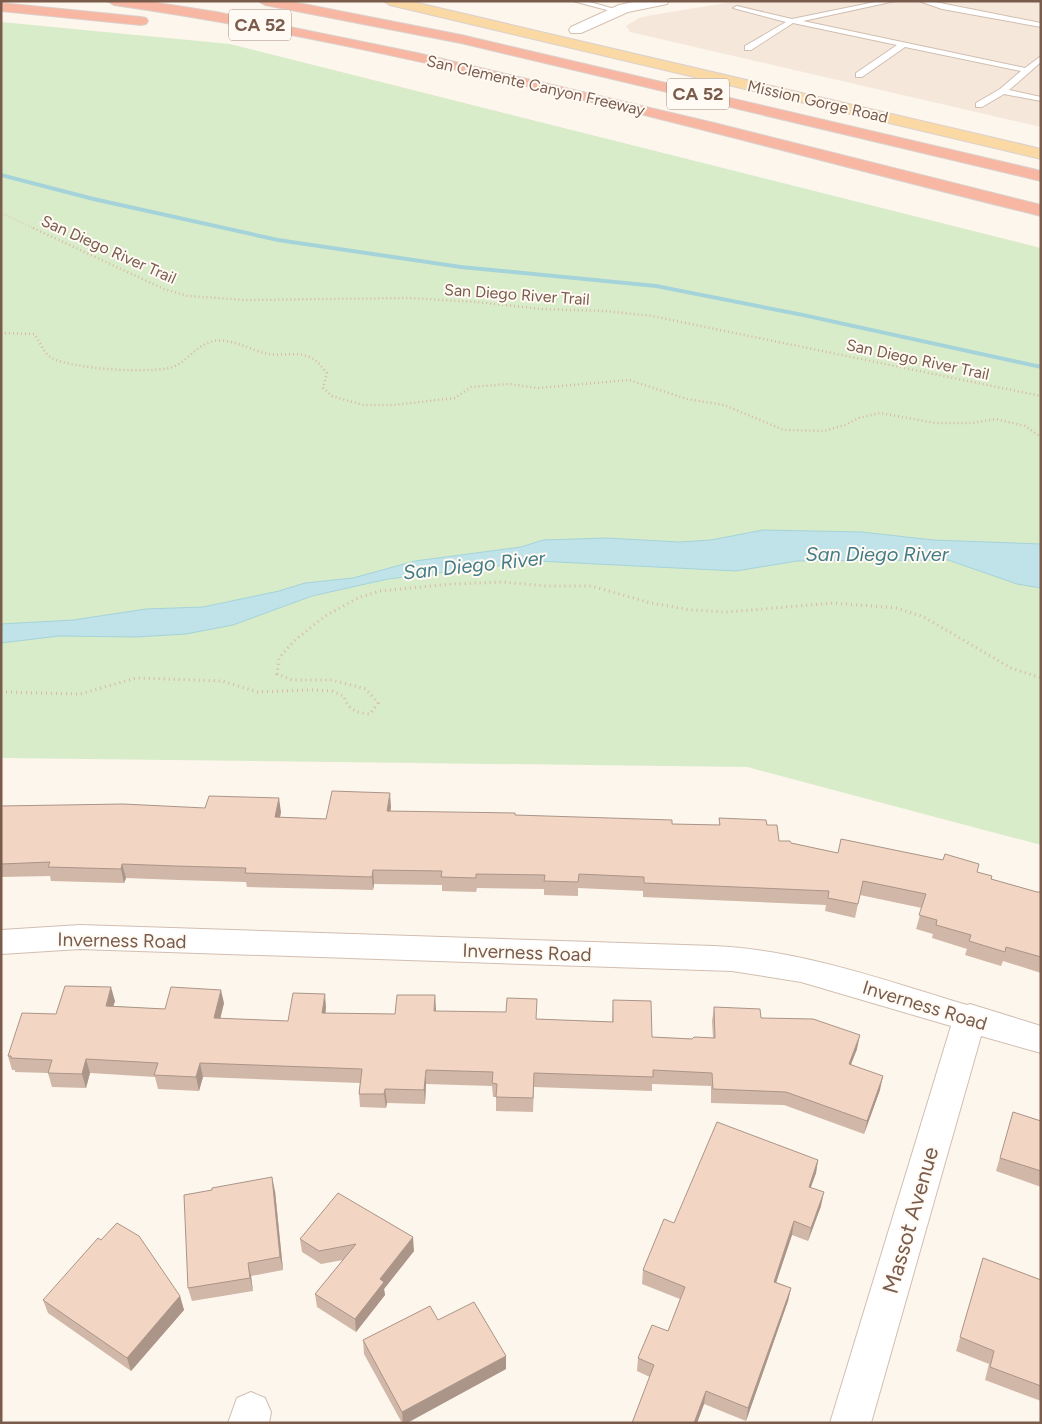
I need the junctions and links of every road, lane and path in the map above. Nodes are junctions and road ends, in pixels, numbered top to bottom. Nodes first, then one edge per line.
1 (114, 1) edge
2 (266, 1) edge
3 (308, 1) edge
4 (390, 1) edge
5 (448, 1) edge
6 (576, 1) edge
7 (662, 1) edge
8 (892, 1) edge
9 (922, 1) edge
10 (1, 7) edge
11 (737, 8) dead end
12 (618, 11) junction
13 (355, 17) junction
14 (153, 22) dead end
15 (792, 22) junction
16 (172, 24) dead end
17 (1041, 25) edge
18 (576, 30) junction
19 (558, 40) junction
20 (904, 44) junction
21 (748, 48) dead end
22 (405, 54) junction
23 (1041, 58) edge
24 (1026, 70) junction
25 (859, 75) dead end
26 (834, 90) dead end
27 (1002, 91) junction
28 (1041, 99) edge
29 (980, 105) dead end
30 (1041, 154) edge
31 (1041, 176) edge
32 (1041, 211) edge
33 (1, 213) edge
34 (1, 333) edge
35 (1041, 396) edge
36 (1041, 437) edge
37 (1041, 678) edge
38 (1, 692) edge
39 (1, 942) edge
40 (970, 1018) junction
41 (1041, 1040) edge
42 (850, 1423) edge

1 - 22 highway, San Clemente Canyon Freeway / CA 52
2 - 13 highway, San Clemente Canyon Freeway / CA 52
3 - 13 highway
4 - 19 main road, Mission Gorge Road
5 - 18 main road, Mission Gorge Road
6 - 12 lane
7 - 12 street
8 - 15 lane
9 - 17 lane
10 - 14 highway
11 - 15 lane
12 - 18 street
13 - 31 highway, San Clemente Canyon Freeway / CA 52
15 - 20 lane
15 - 21 lane
16 - 22 highway
18 - 19 main road
18 - 26 main road, Mission Gorge Road
19 - 30 main road, Mission Gorge Road
20 - 24 lane
20 - 25 lane
22 - 32 highway, San Clemente Canyon Freeway / CA 52
23 - 24 lane
24 - 27 lane
27 - 28 lane
27 - 29 lane
33 - 35 path, San Diego River Trail
34 - 36 path
37 - 38 path
39 - 40 street, Inverness Road
40 - 41 street, Inverness Road
40 - 42 street, Massot Avenue

